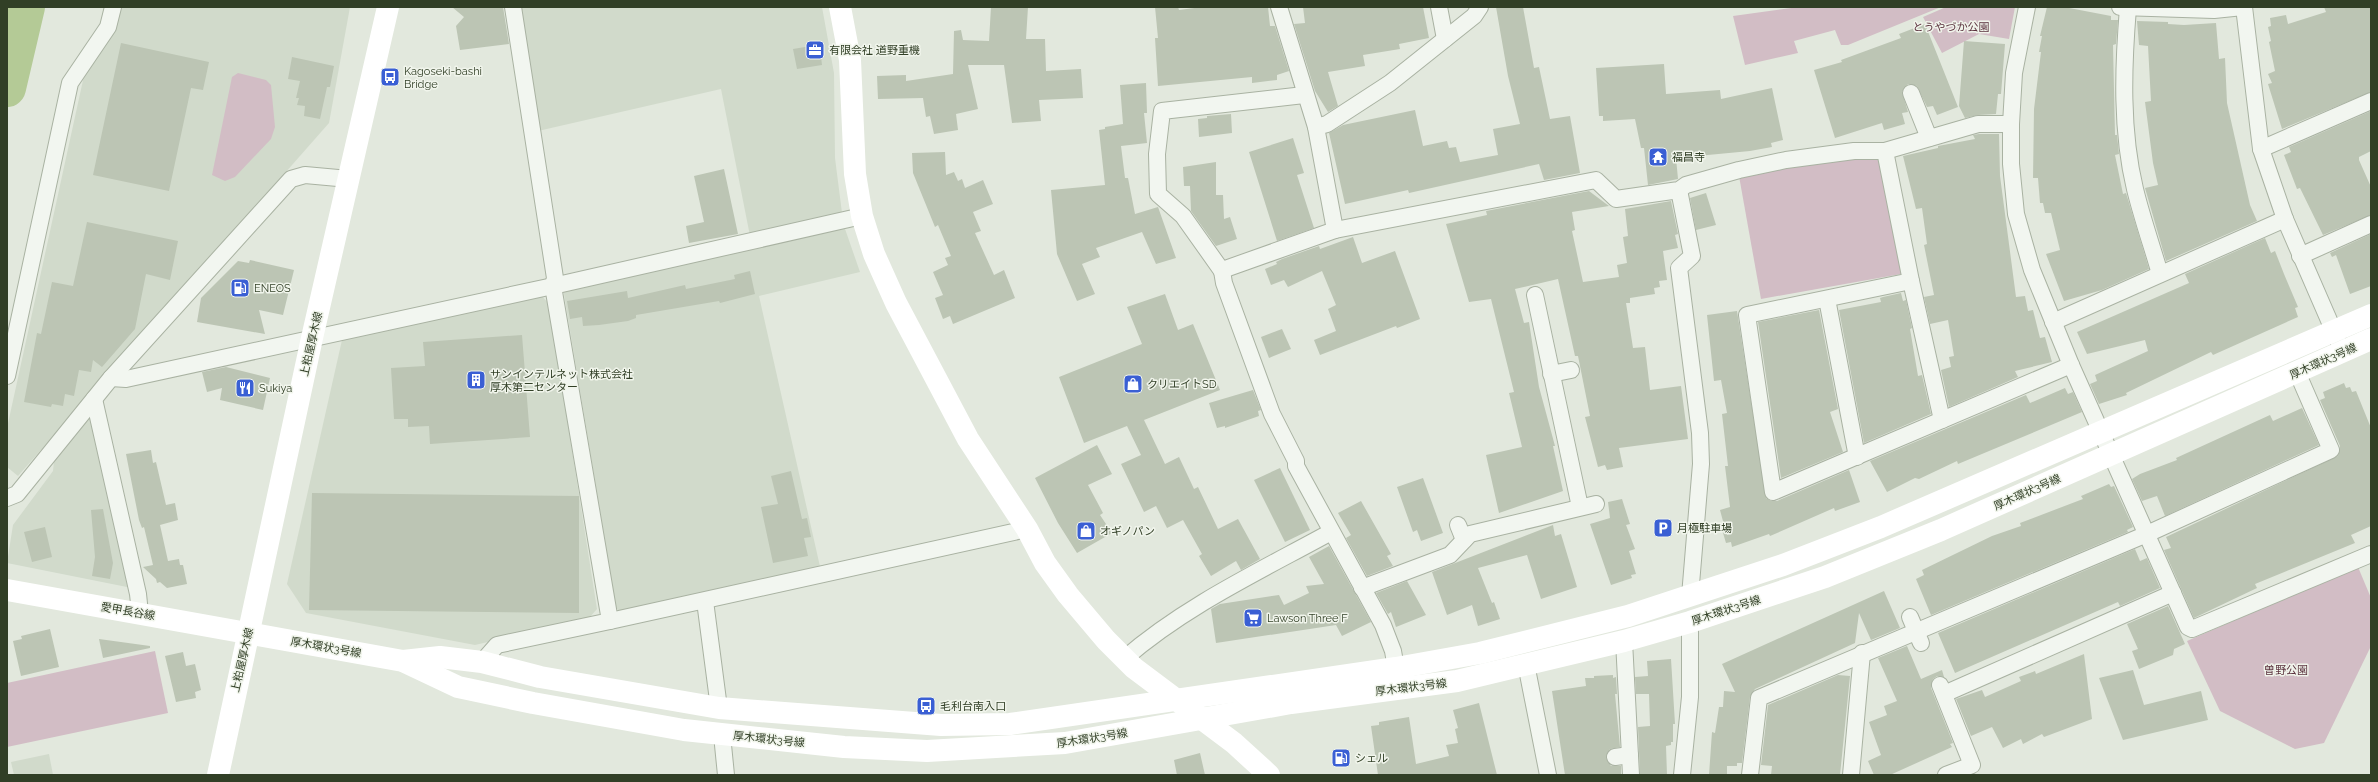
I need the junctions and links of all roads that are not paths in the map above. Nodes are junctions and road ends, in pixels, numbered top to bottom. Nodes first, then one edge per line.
1 (113, 7) edge
2 (388, 7) edge
3 (513, 7) edge
4 (840, 7) edge
5 (1279, 7) edge
6 (1439, 7) edge
7 (1480, 7) edge
8 (2027, 7) edge
9 (2243, 7) edge
10 (2124, 8) edge
11 (1444, 39) junction
12 (1910, 94) dead end
13 (1304, 95) junction
14 (2371, 102) edge
15 (2010, 124) junction
16 (1316, 126) junction
17 (1929, 138) junction
18 (2261, 149) junction
19 (1885, 151) junction
20 (350, 179) junction
21 (1679, 190) junction
22 (862, 216) junction
23 (2285, 220) junction
24 (2371, 224) edge
25 (1335, 230) junction
26 (2300, 256) junction
27 (1222, 271) junction
28 (2160, 274) junction
29 (1911, 281) junction
30 (553, 286) junction
31 (1535, 295) dead end
32 (1827, 298) junction
33 (2371, 315) edge
34 (2053, 322) junction
35 (2333, 331) junction
36 (312, 338) junction
37 (2371, 339) edge
38 (2342, 352) junction
39 (2070, 365) junction
40 (1571, 370) dead end
41 (2297, 372) junction
42 (1551, 374) junction
43 (7, 376) edge
44 (111, 378) junction
45 (94, 399) junction
46 (1942, 420) junction
47 (2101, 432) junction
48 (2111, 455) junction
49 (1857, 457) junction
50 (7, 498) edge
51 (1596, 504) dead end
52 (1580, 507) junction
53 (1458, 525) dead end
54 (1027, 529) junction
55 (1331, 532) junction
56 (2147, 534) junction
57 (1464, 540) junction
58 (2371, 554) edge
59 (1362, 588) junction
60 (7, 590) edge
61 (2173, 593) junction
62 (1690, 596) junction
63 (704, 601) junction
64 (140, 613) junction
65 (610, 621) junction
66 (1690, 622) junction
67 (249, 633) junction
68 (1624, 641) junction
69 (1862, 654) junction
70 (1124, 659) junction
71 (403, 661) junction
72 (482, 662) junction
73 (1526, 664) junction
74 (1396, 668) junction
75 (1177, 700) junction
76 (719, 708) junction
77 (1202, 719) junction
78 (722, 734) junction
79 (218, 775) edge
80 (726, 775) edge
81 (1269, 775) edge
82 (1548, 775) edge
83 (1631, 775) edge
84 (1682, 775) edge
85 (1750, 775) edge
86 (1851, 775) edge
87 (1946, 775) edge

1 - 43 street
2 - 20 street, 上粕屋厚木線
3 - 30 street
4 - 22 street
5 - 13 street
6 - 11 street
7 - 11 street
8 - 15 street
9 - 10 street
9 - 18 street
10 - 28 street
11 - 16 street
12 - 17 street
13 - 16 street
13 - 27 street
14 - 18 street
15 - 17 street
15 - 34 street
16 - 25 street
17 - 19 street
18 - 23 street
19 - 21 street
19 - 29 street
20 - 36 street, 上粕屋厚木線
20 - 44 street
21 - 25 street
21 - 62 street
22 - 30 street
22 - 54 street
23 - 26 street
23 - 28 street
24 - 26 street
25 - 27 street
26 - 35 street
27 - 55 street
28 - 34 street
29 - 32 street
29 - 46 street
30 - 36 street
30 - 65 street
31 - 42 street
32 - 49 street
32 - 49 street
33 - 35 street, 厚木環状3号線
34 - 39 street
35 - 38 street
35 - 47 street, 厚木環状3号線
36 - 44 street
36 - 67 street, 上粕屋厚木線
37 - 38 street, 厚木環状3号線
38 - 41 street, 厚木環状3号線
39 - 46 street
39 - 47 street
40 - 42 street
41 - 48 street, 厚木環状3号線
41 - 56 street
42 - 52 street
44 - 45 street
45 - 50 street
45 - 64 street
46 - 49 street
47 - 48 street
47 - 62 street, 厚木環状3号線
48 - 56 street
48 - 66 street, 厚木環状3号線
51 - 52 street
52 - 57 street
53 - 57 street
54 - 63 street
54 - 70 street
55 - 59 street
55 - 70 street
56 - 61 street
56 - 69 street
57 - 59 street
58 - 61 street
59 - 74 street
60 - 64 street, 愛甲長谷線
61 - 87 street
62 - 74 street, 厚木環状3号線
63 - 65 street
63 - 76 street
64 - 67 street, 愛甲長谷線
65 - 72 street
66 - 68 street, 厚木環状3号線
66 - 84 street
67 - 71 street, 厚木環状3号線
67 - 79 street, 上粕屋厚木線
68 - 73 street, 厚木環状3号線
68 - 83 street
69 - 85 street
69 - 86 street
70 - 75 street
71 - 72 street, 厚木環状3号線
71 - 78 street, 厚木環状3号線
72 - 76 street, 厚木環状3号線
73 - 77 street, 厚木環状3号線
73 - 82 street
74 - 75 street, 厚木環状3号線
75 - 76 street, 厚木環状3号線
75 - 77 street
77 - 78 street, 厚木環状3号線
77 - 81 street
78 - 80 street

